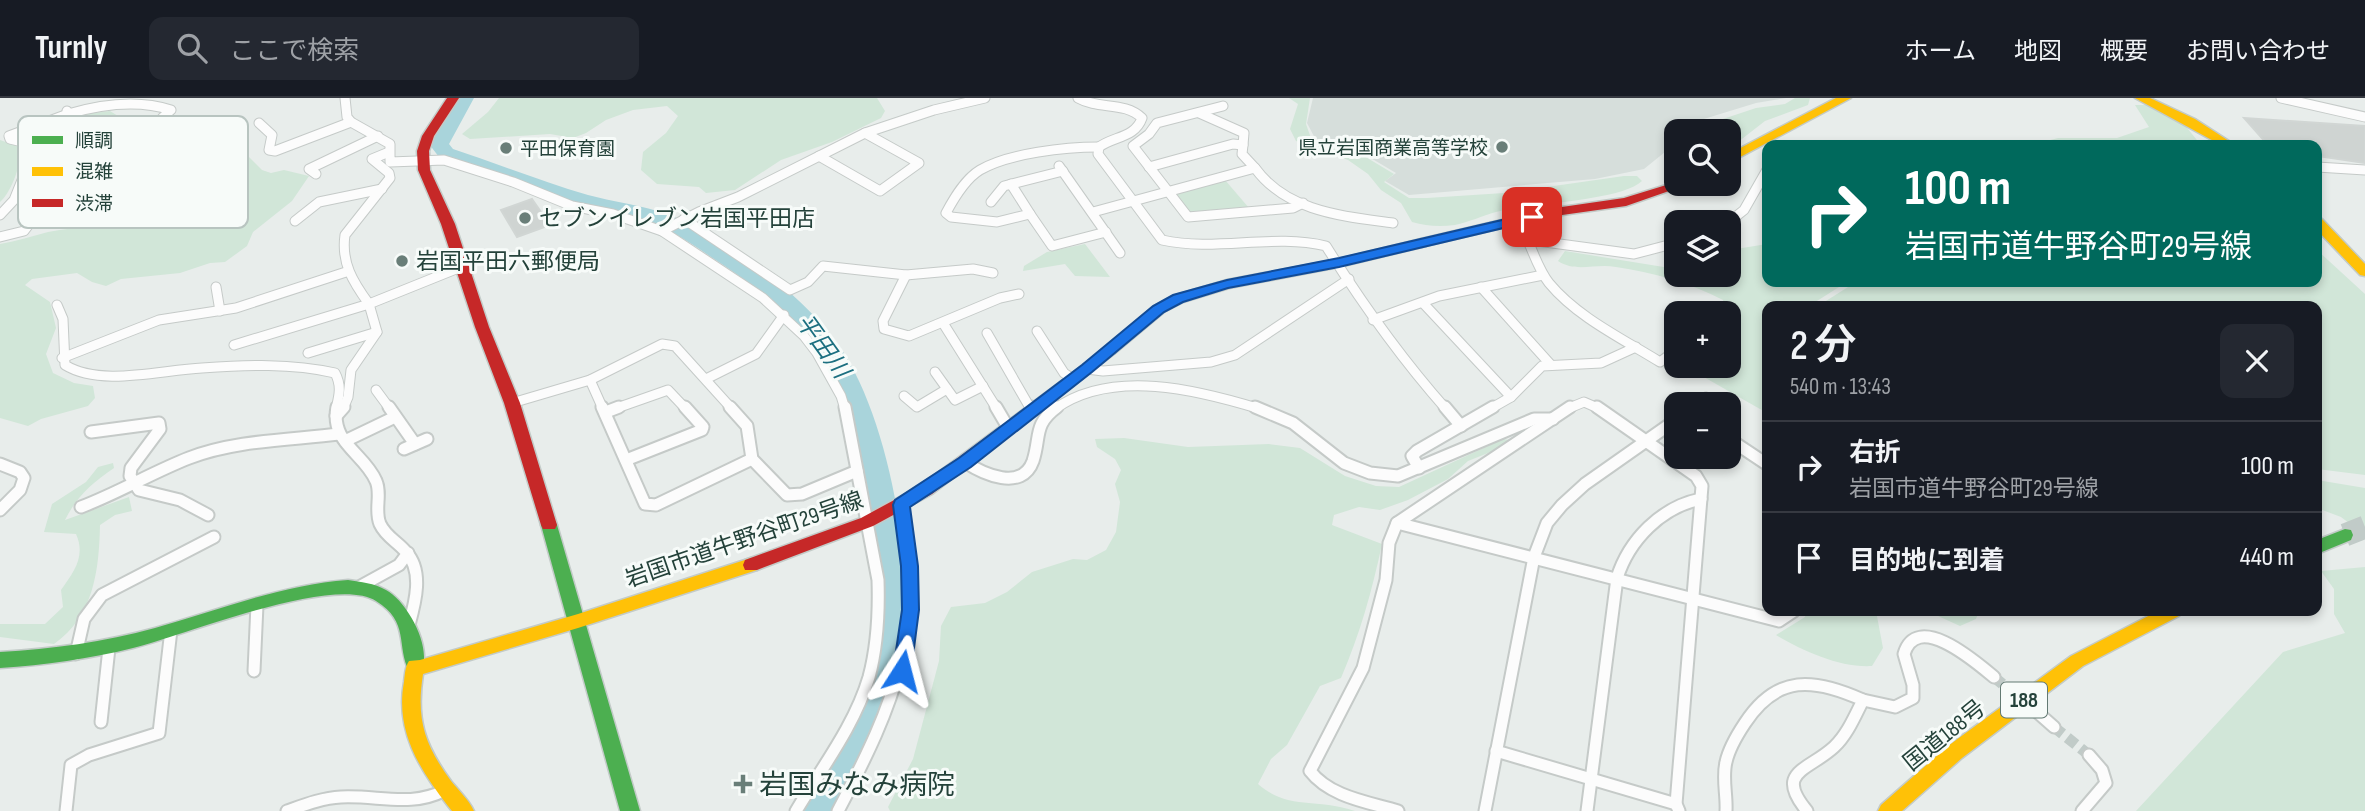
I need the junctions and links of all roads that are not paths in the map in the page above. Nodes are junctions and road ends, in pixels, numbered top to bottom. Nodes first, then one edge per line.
1 (99, 98) edge
2 (345, 98) edge
3 (453, 98) edge
4 (985, 98) edge
5 (1078, 98) edge
6 (1845, 98) edge
7 (2281, 98) edge
8 (2149, 99) edge
9 (965, 100) edge
10 (1223, 106) dead end
11 (67, 113) junction
12 (1199, 113) junction
13 (54, 116) edge
14 (59, 116) edge
15 (167, 116) edge
16 (2365, 117) edge
17 (351, 122) junction
18 (259, 123) dead end
19 (18, 132) edge
20 (865, 133) junction
21 (378, 136) junction
22 (1771, 140) edge
23 (2220, 140) edge
24 (18, 141) edge
25 (1243, 145) junction
26 (1762, 145) edge
27 (1099, 147) junction
28 (389, 152) junction
29 (1741, 154) edge
30 (819, 156) junction
31 (423, 160) junction
32 (2322, 166) edge
33 (1149, 167) junction
34 (1255, 168) junction
35 (2365, 170) edge
36 (316, 174) dead end
37 (1762, 178) edge
38 (1011, 184) junction
39 (382, 189) junction
40 (18, 190) edge
41 (1664, 190) edge
42 (1168, 192) junction
43 (1132, 201) junction
44 (991, 202) dead end
45 (1303, 203) junction
46 (1093, 212) junction
47 (1741, 212) edge
48 (1030, 214) junction
49 (0, 215) edge
50 (682, 220) junction
51 (1516, 220) junction
52 (295, 221) dead end
53 (1393, 223) dead end
54 (2322, 227) edge
55 (26, 228) edge
56 (665, 229) junction
57 (1106, 232) junction
58 (0, 237) edge
59 (1530, 240) junction
60 (1664, 246) edge
61 (1120, 253) dead end
62 (745, 260) junction
63 (1339, 263) junction
64 (461, 267) junction
65 (727, 270) junction
66 (346, 272) junction
67 (2365, 272) edge
68 (993, 273) dead end
69 (906, 275) junction
70 (1543, 275) junction
71 (768, 276) junction
72 (1349, 279) junction
73 (750, 286) junction
74 (216, 287) dead end
75 (1481, 287) junction
76 (1019, 294) dead end
77 (1423, 303) junction
78 (369, 304) junction
79 (57, 305) dead end
80 (220, 311) junction
81 (784, 315) junction
82 (1373, 320) junction
83 (943, 323) junction
84 (1037, 331) dead end
85 (377, 332) junction
86 (987, 333) dead end
87 (234, 345) dead end
88 (1636, 346) junction
89 (308, 353) dead end
90 (62, 358) junction
91 (1664, 359) edge
92 (1551, 365) junction
93 (1087, 369) junction
94 (935, 372) dead end
95 (706, 379) junction
96 (1073, 379) junction
97 (590, 380) junction
98 (984, 386) junction
99 (947, 389) junction
100 (376, 390) dead end
101 (904, 396) dead end
102 (1511, 397) junction
103 (512, 403) junction
104 (1034, 410) junction
105 (606, 412) junction
106 (336, 416) junction
107 (395, 416) junction
108 (1553, 419) junction
109 (1461, 426) junction
110 (1011, 427) junction
111 (1664, 429) edge
112 (91, 432) dead end
113 (342, 437) junction
114 (427, 439) dead end
115 (1647, 442) junction
116 (1741, 447) edge
117 (752, 459) junction
118 (626, 460) junction
119 (1762, 461) edge
120 (965, 462) junction
121 (0, 464) edge
122 (1419, 468) junction
123 (857, 471) junction
124 (134, 484) junction
125 (1701, 499) junction
126 (900, 505) junction
127 (81, 507) dead end
128 (0, 510) edge
129 (208, 515) dead end
130 (870, 521) junction
131 (1397, 523) junction
132 (2344, 536) tunnel mouth
133 (214, 537) dead end
134 (2322, 545) edge
135 (408, 554) junction
136 (1534, 557) junction
137 (1617, 578) junction
138 (359, 587) junction
139 (1695, 598) junction
140 (257, 605) junction
141 (1786, 616) edge
142 (2164, 616) edge
143 (578, 621) junction
144 (409, 625) junction
145 (171, 630) junction
146 (109, 648) junction
147 (76, 654) junction
148 (0, 660) edge
149 (415, 669) junction
150 (254, 671) dead end
151 (1994, 677) tunnel mouth
152 (1863, 700) junction
153 (2037, 712) dead end
154 (101, 722) dead end
155 (2054, 727) tunnel mouth
156 (1496, 751) junction
157 (2089, 755) tunnel mouth
158 (1590, 779) junction
159 (445, 790) junction
160 (1678, 808) edge
161 (1892, 810) edge
162 (66, 811) edge
163 (287, 811) edge
164 (464, 811) edge
165 (630, 811) edge
166 (796, 811) edge
167 (838, 811) edge
168 (1398, 811) edge
169 (1485, 811) edge
170 (1587, 811) edge
171 (1727, 811) edge
172 (1807, 811) edge
173 (2082, 811) edge

1 - 11 street
2 - 17 street
3 - 31 main road
4 - 9 street
5 - 27 street
6 - 22 main road
7 - 16 street
8 - 23 main road
9 - 20 street
10 - 12 street
11 - 13 street
11 - 14 street
11 - 15 street
12 - 25 street
12 - 33 street
17 - 18 street
17 - 21 street
19 - 24 street
20 - 30 street
20 - 30 street
21 - 28 street
21 - 36 street
25 - 33 street
25 - 34 street
26 - 29 main road
27 - 43 street
27 - 48 street
28 - 31 street
28 - 39 street
30 - 50 street
31 - 56 street
31 - 64 main road
32 - 35 street
33 - 42 street
34 - 42 street
34 - 45 street
37 - 47 street
38 - 44 street
38 - 46 street
38 - 48 street
39 - 52 street
39 - 66 street
40 - 49 street
41 - 51 main road, 岩国市道牛野谷町29号線
42 - 43 street
42 - 45 street
43 - 46 street
43 - 63 street
45 - 53 street
46 - 57 street
48 - 57 street
50 - 56 street
50 - 62 street
51 - 59 street
51 - 63 main road, 岩国市道牛野谷町29号線
54 - 67 main road
55 - 58 street
56 - 65 street
57 - 61 street
59 - 60 street
59 - 70 street
62 - 65 street
62 - 71 street
63 - 72 street
63 - 93 main road, 岩国市道牛野谷町29号線
64 - 78 street
64 - 103 main road
65 - 73 street
66 - 78 street
66 - 80 street
68 - 69 street
69 - 71 street
69 - 83 street
70 - 75 street
70 - 88 street
71 - 73 street
72 - 82 street
72 - 93 street
73 - 81 street
74 - 80 street
75 - 77 street
75 - 92 street
76 - 83 street
77 - 82 street
77 - 102 street
78 - 85 street
78 - 87 street
79 - 90 street
80 - 90 street
81 - 95 street
81 - 123 street
82 - 109 street
83 - 98 street
84 - 96 street
85 - 89 street
85 - 106 street
86 - 104 street
88 - 91 street
88 - 92 street
90 - 106 street
92 - 102 street
93 - 96 main road, 岩国市道牛野谷町29号線
94 - 99 street
95 - 97 street
95 - 117 street
96 - 104 main road, 岩国市道牛野谷町29号線
97 - 103 street
97 - 105 street
98 - 99 street
98 - 110 street
99 - 101 street
100 - 107 street
102 - 109 street
103 - 143 main road
104 - 110 main road, 岩国市道牛野谷町29号線
105 - 118 street
105 - 118 street
106 - 113 street
107 - 113 street
107 - 114 street
108 - 115 street
108 - 122 street
108 - 131 street
109 - 122 street
110 - 120 main road, 岩国市道牛野谷町29号線
111 - 115 street
112 - 124 street
113 - 124 street
113 - 135 street
115 - 125 street
115 - 136 street
116 - 119 street
117 - 118 street
117 - 123 street
120 - 122 street
120 - 126 main road, 岩国市道牛野谷町29号線
121 - 128 street
123 - 130 street
124 - 127 street
124 - 129 street
125 - 137 street
125 - 139 street
126 - 130 main road, 岩国市道牛野谷町29号線
126 - 167 street
130 - 143 main road, 岩国市道牛野谷町29号線
130 - 166 street
131 - 136 street
131 - 168 street
132 - 134 main road
133 - 147 street
135 - 138 street
135 - 144 street
136 - 137 street
136 - 156 street
137 - 139 street
137 - 158 street
138 - 140 main road
138 - 144 main road
139 - 141 street
139 - 160 street
140 - 145 main road
140 - 150 street
142 - 161 main road, 国道188号 / 188
143 - 149 main road, 岩国市道牛野谷町29号線
143 - 165 main road
144 - 149 main road
145 - 146 main road
145 - 162 street
146 - 147 main road
146 - 154 street
147 - 148 main road
149 - 159 main road
151 - 152 street
152 - 171 street
152 - 172 street
153 - 155 street
156 - 158 street
156 - 169 street
157 - 173 street
158 - 160 street
158 - 170 street
159 - 163 street
159 - 164 main road

